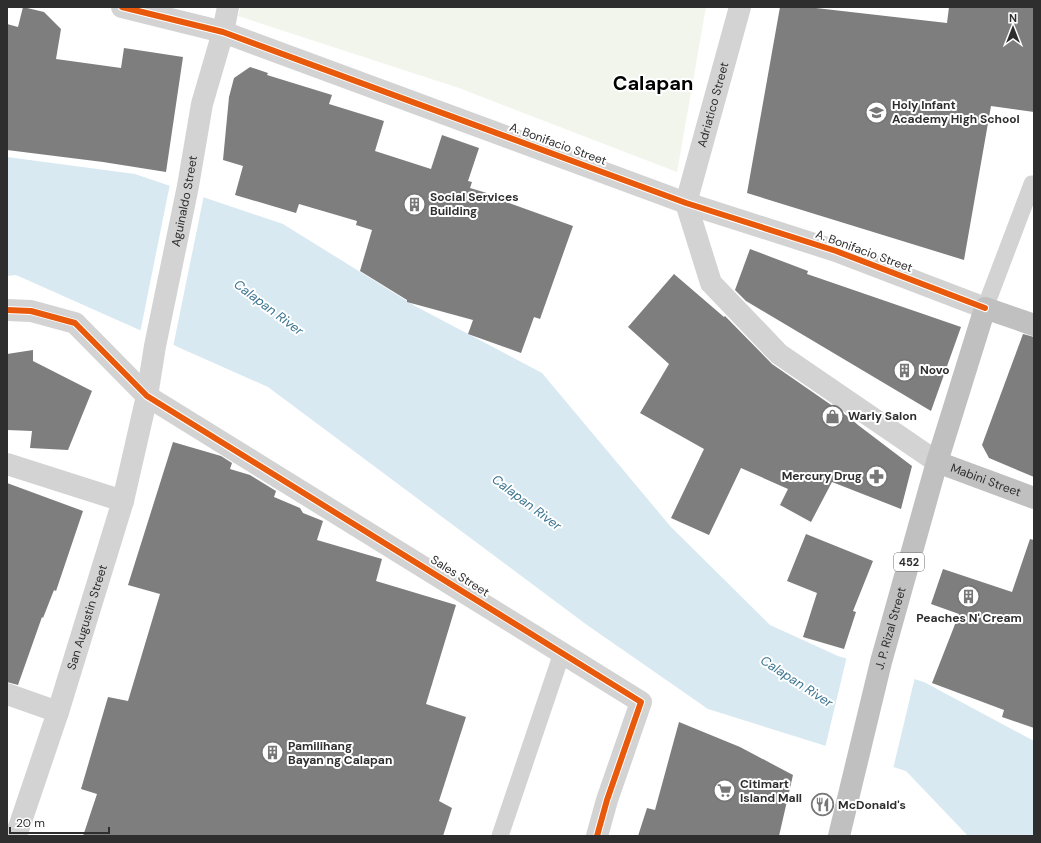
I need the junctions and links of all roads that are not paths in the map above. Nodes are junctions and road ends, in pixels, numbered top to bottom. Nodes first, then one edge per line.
1 (122, 7) edge
2 (228, 7) edge
3 (740, 7) edge
4 (223, 32) junction
5 (1034, 184) edge
6 (686, 203) junction
7 (985, 308) junction
8 (7, 310) edge
9 (1034, 325) edge
10 (147, 396) junction
11 (937, 462) junction
12 (7, 464) edge
13 (1034, 498) edge
14 (123, 501) junction
15 (562, 653) junction
16 (7, 694) edge
17 (58, 712) junction
18 (16, 836) edge
19 (500, 836) edge
20 (597, 836) edge
21 (839, 836) edge

1 - 4 street, A. Bonifacio Street
2 - 4 street, Aguinaldo Street
3 - 6 street, Adriatico Street
4 - 6 street, A. Bonifacio Street
4 - 10 street, Aguinaldo Street
5 - 7 lane
6 - 7 street, A. Bonifacio Street
6 - 11 street
7 - 9 highway, A. Bonifacio Street
7 - 11 highway, J. P. Rizal Street / 452
8 - 10 street, Sales Street
10 - 14 street, San Augustin Street
10 - 15 street, Sales Street
11 - 13 highway, Mabini Street
11 - 21 highway, J. P. Rizal Street / 452
12 - 14 street
14 - 17 street, San Augustin Street
15 - 19 lane
15 - 20 street, Sales Street
16 - 17 street
17 - 18 street, San Augustin Street

